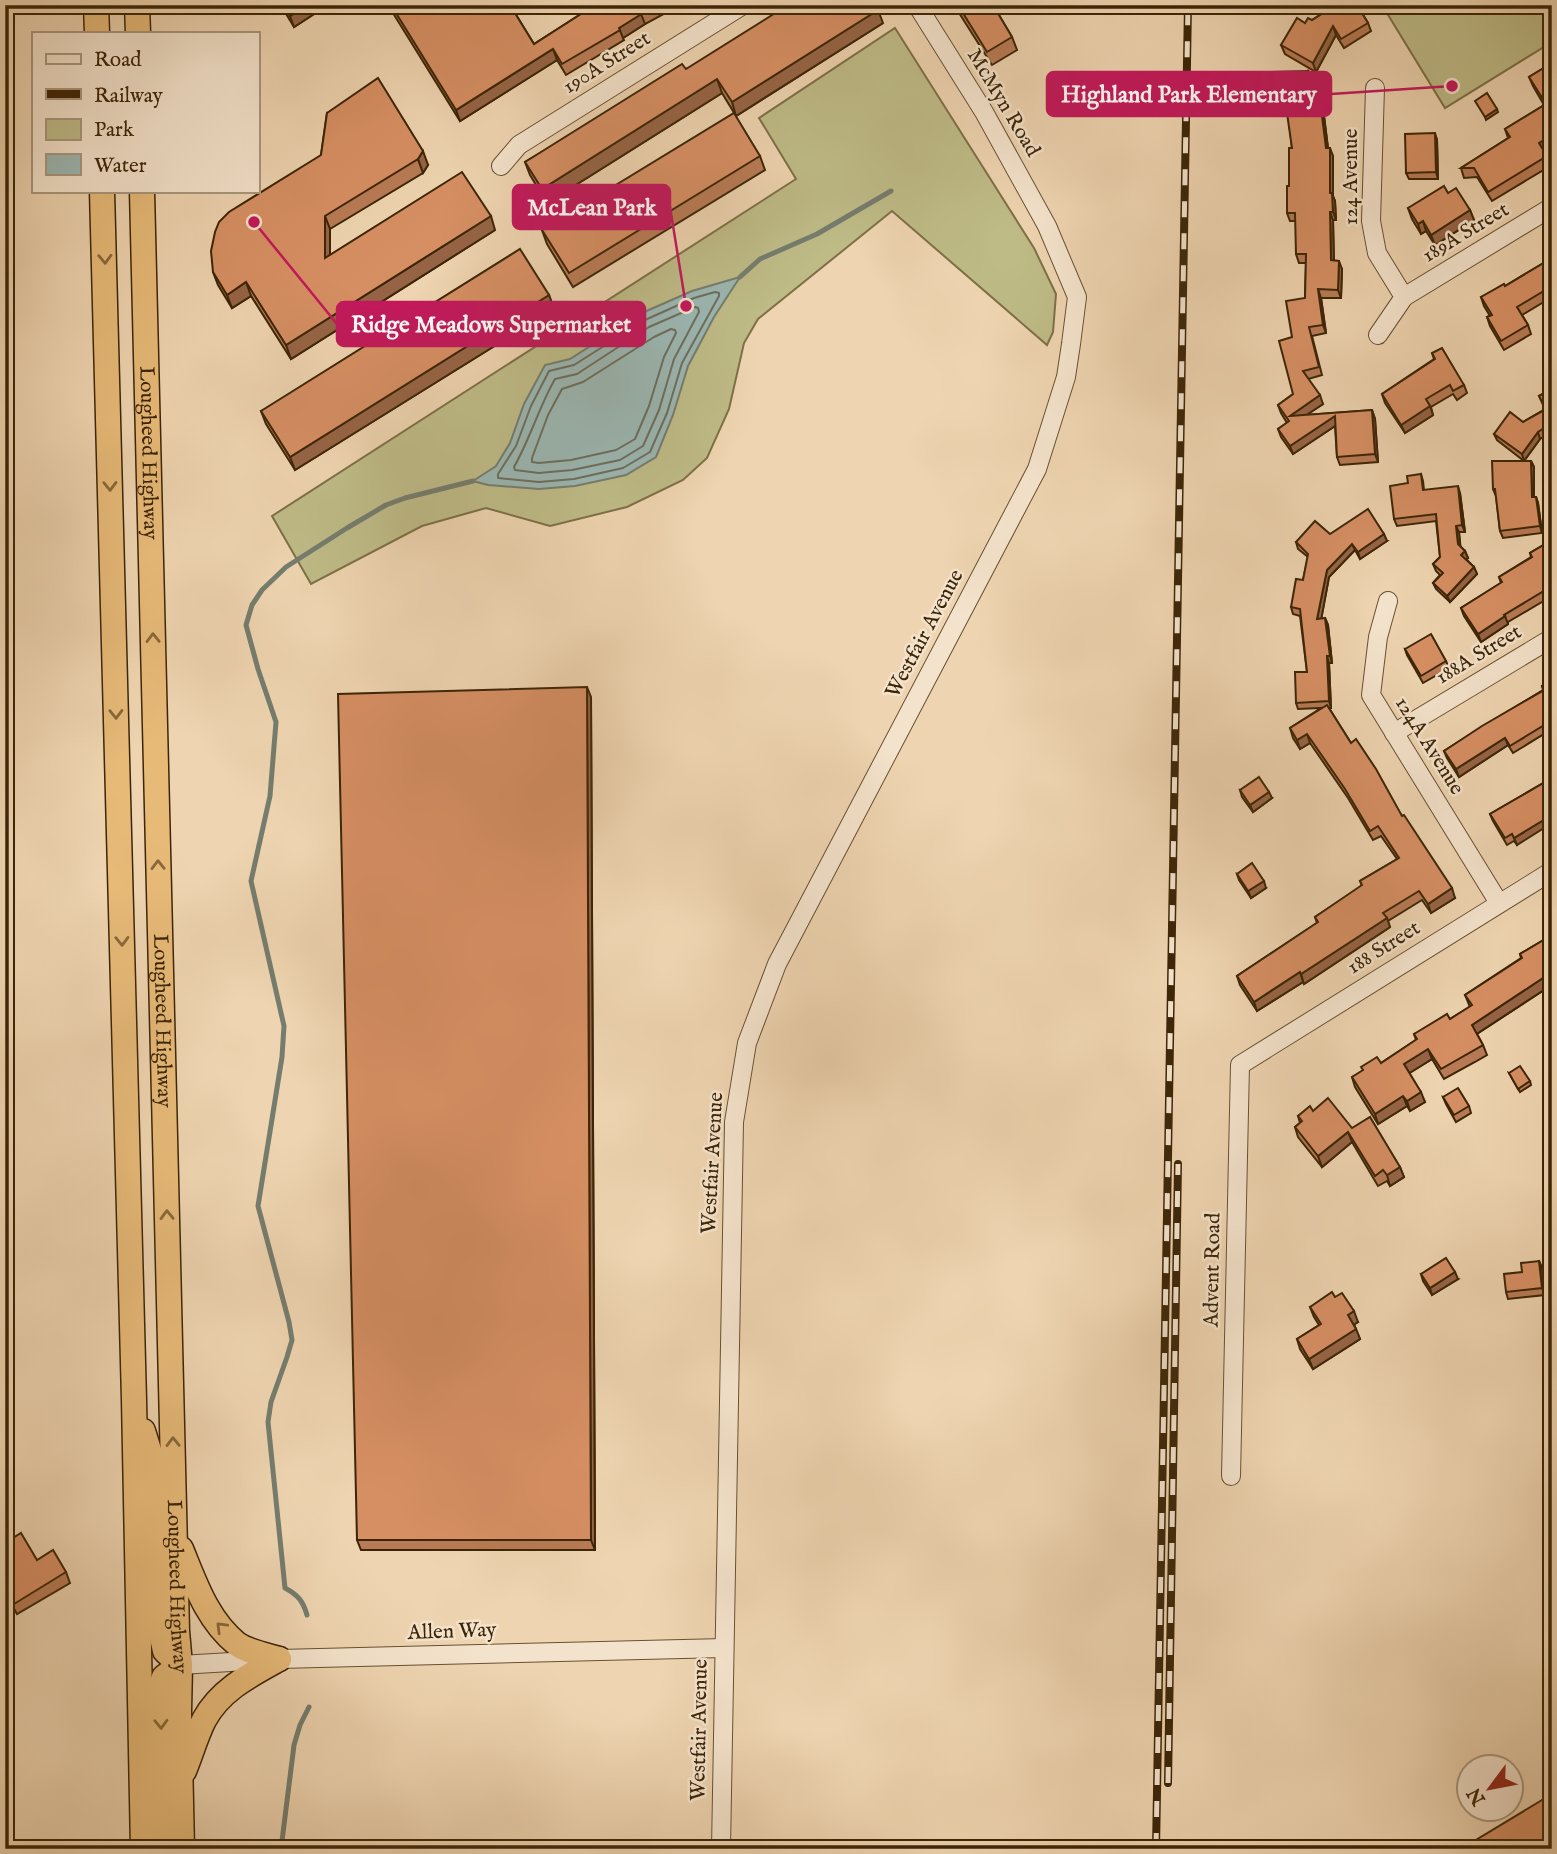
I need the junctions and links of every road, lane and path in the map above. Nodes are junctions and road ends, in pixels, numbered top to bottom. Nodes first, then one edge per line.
1 (96, 5) edge
2 (137, 5) edge
3 (743, 5) edge
4 (917, 5) edge
5 (97, 32) edge
6 (138, 32) edge
7 (1375, 88) dead end
8 (501, 166) dead end
9 (102, 192) edge
10 (142, 192) edge
11 (1552, 207) edge
12 (1404, 297) junction
13 (1378, 335) dead end
14 (1071, 344) joint
15 (1388, 601) dead end
16 (1552, 638) edge
17 (1394, 733) junction
18 (1552, 871) edge
19 (1499, 903) junction
20 (1240, 1065) joint
21 (134, 1400) junction
22 (1231, 1476) dead end
23 (175, 1535) junction
24 (724, 1648) junction
25 (279, 1659) junction
26 (180, 1665) junction
27 (180, 1781) junction
28 (143, 1849) edge
29 (165, 1849) edge
30 (182, 1849) edge
31 (720, 1849) edge

1 - 5 highway
2 - 6 highway
3 - 8 street, 190A Street
4 - 14 street, McMyn Road
7 - 12 street, 124 Avenue
9 -> 21 highway, Lougheed Highway
23 -> 10 highway, Lougheed Highway
11 - 12 street, 189A Street
12 - 13 street
14 - 24 street, Westfair Avenue
15 - 17 street, 124A Avenue
16 - 17 street, 188A Street
17 - 19 street, 124A Avenue
18 - 19 street, 188 Street
19 - 20 street, 188 Street
20 - 22 street, Advent Road
21 - 26 highway
21 - 28 highway, Lougheed Highway
25 -> 23 highway
23 - 26 highway, Lougheed Highway
24 - 25 street, Allen Way
24 - 31 street, Westfair Avenue
25 - 26 street, Allen Way
25 - 27 highway
26 - 27 highway, Lougheed Highway
26 -> 29 highway
27 - 30 highway, Lougheed Highway

